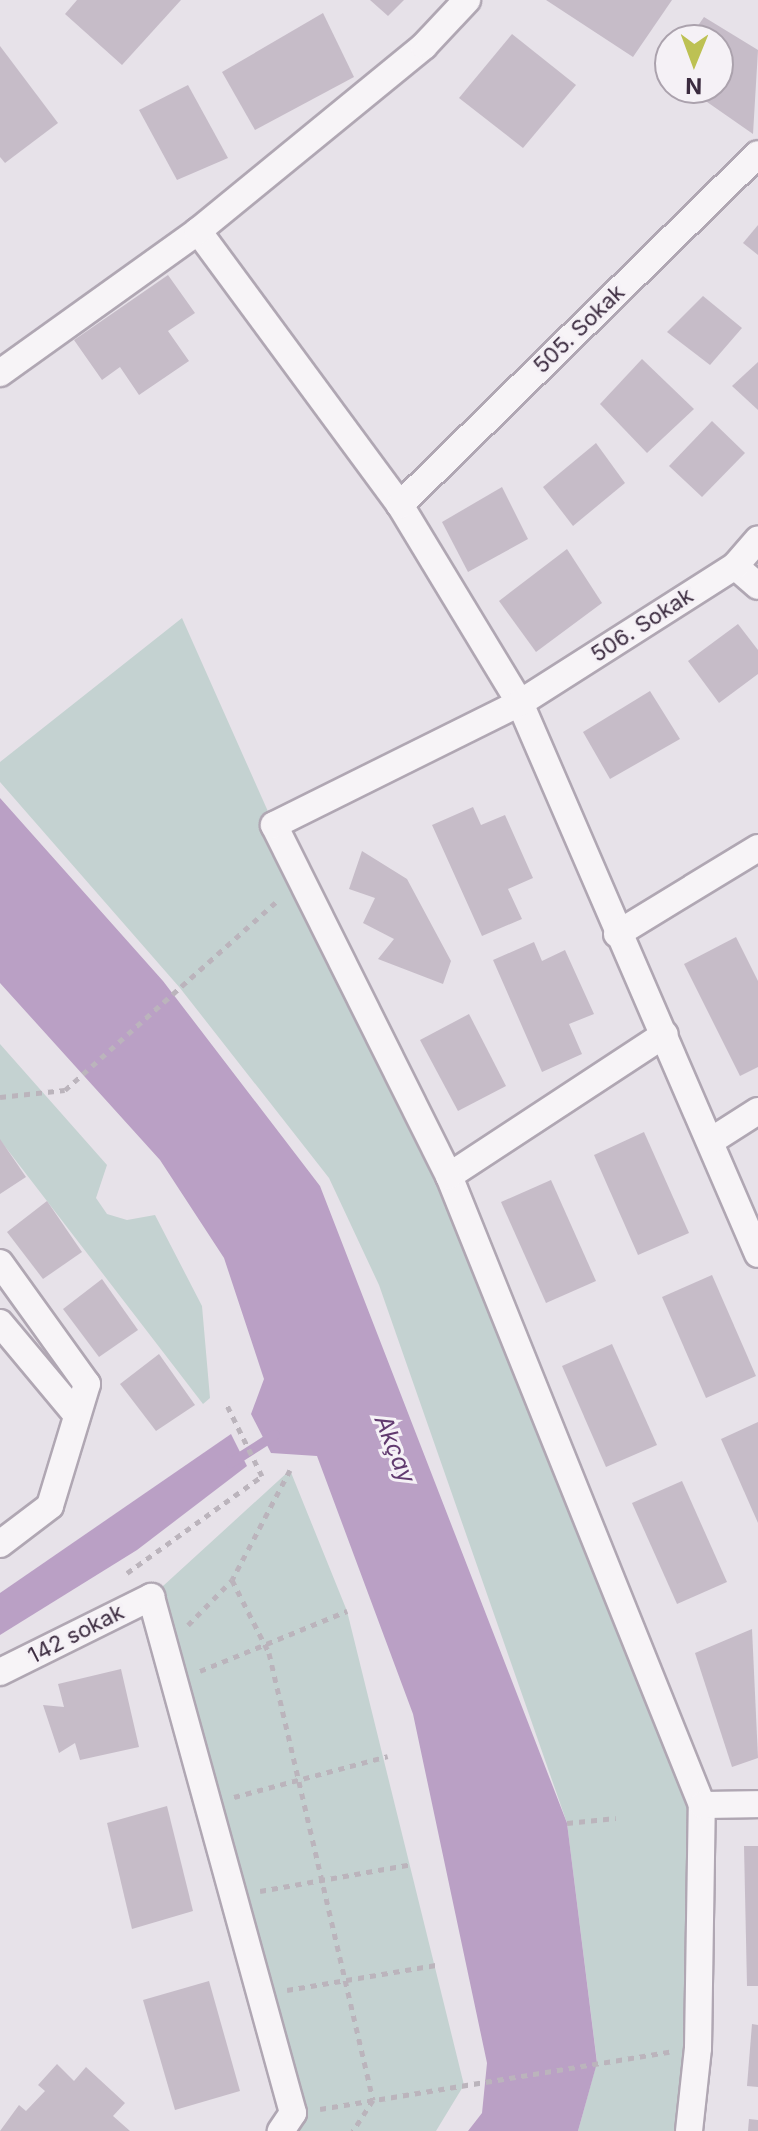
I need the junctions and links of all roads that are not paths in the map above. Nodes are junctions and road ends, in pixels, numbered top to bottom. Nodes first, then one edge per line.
1 (467, 0) edge
2 (758, 154) edge
3 (198, 231) junction
4 (0, 373) edge
5 (400, 505) junction
6 (758, 540) edge
7 (735, 566) junction
8 (758, 586) edge
9 (520, 703) junction
10 (758, 848) edge
11 (617, 934) junction
12 (665, 1034) junction
13 (758, 1111) edge
14 (714, 1139) junction
15 (449, 1176) junction
16 (758, 1254) edge
17 (0, 1263) edge
18 (0, 1323) edge
19 (77, 1415) junction
20 (0, 1544) edge
21 (0, 1672) edge
22 (758, 1804) edge
23 (702, 1805) junction
24 (287, 2122) edge
25 (689, 2131) edge

1 - 3 street
2 - 5 street, 505. Sokak
3 - 4 street
3 - 5 street
5 - 9 street
6 - 7 street, 506. Sokak
7 - 8 street
7 - 9 street, 506. Sokak
9 - 11 street
9 - 15 street, 506. Sokak
10 - 11 street
11 - 12 street
12 - 14 street
12 - 15 street
13 - 14 street
14 - 16 street
15 - 23 street
17 - 19 street
18 - 19 street
19 - 20 street
21 - 24 street, 142 sokak
22 - 23 street
23 - 25 street

